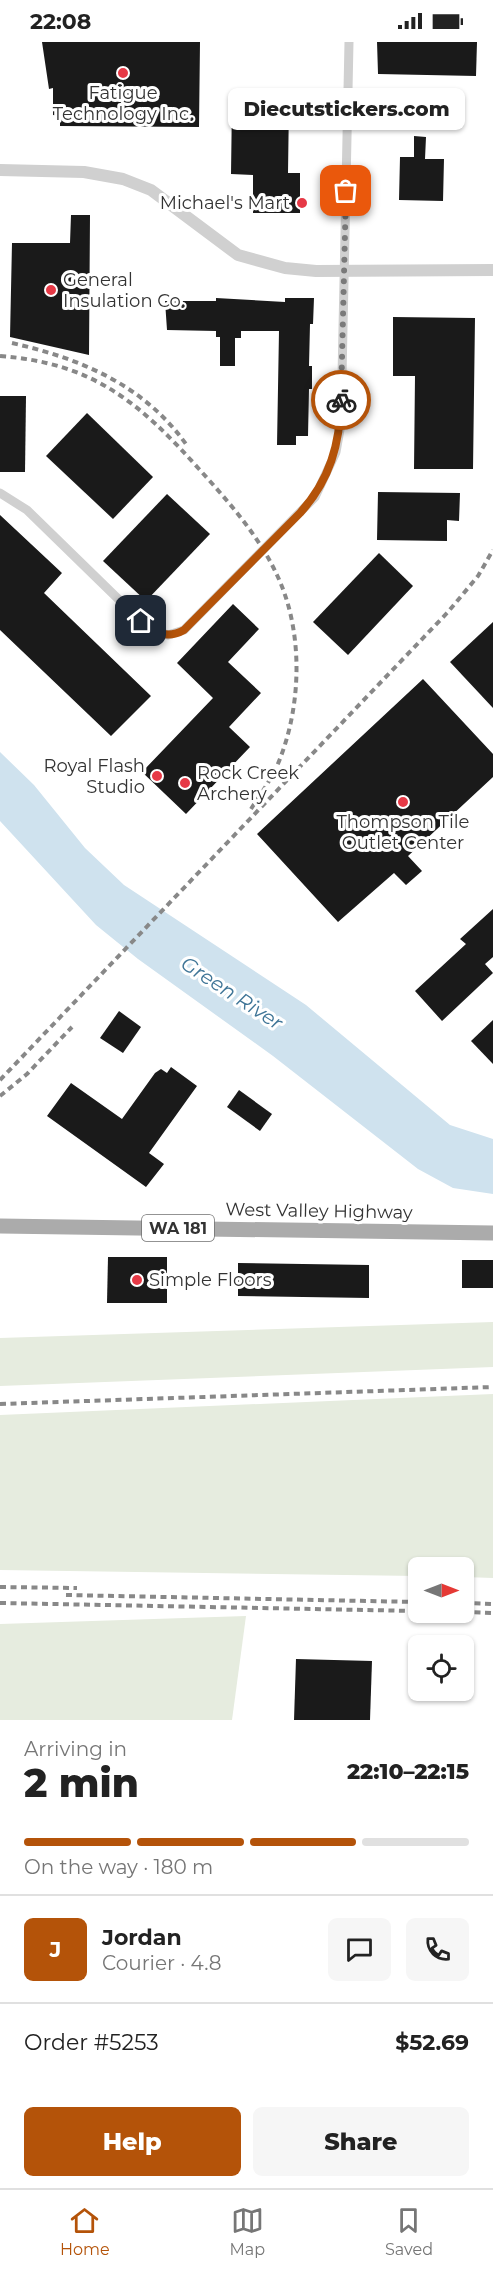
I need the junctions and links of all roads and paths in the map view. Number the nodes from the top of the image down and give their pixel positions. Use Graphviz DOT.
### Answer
graph roads {
  1 [pos="349,42"];
  2 [pos="0,170"];
  3 [pos="493,270"];
  4 [pos="345,271"];
  5 [pos="0,493"];
  6 [pos="0,1226"];
  7 [pos="493,1233"];
  1 -- 4 [label="street"];
  2 -- 4 [label="street"];
  3 -- 4 [label="street"];
  4 -- 5 [label="street"];
  6 -- 7 [label="main road, West Valley Highway / WA 181"];
}
